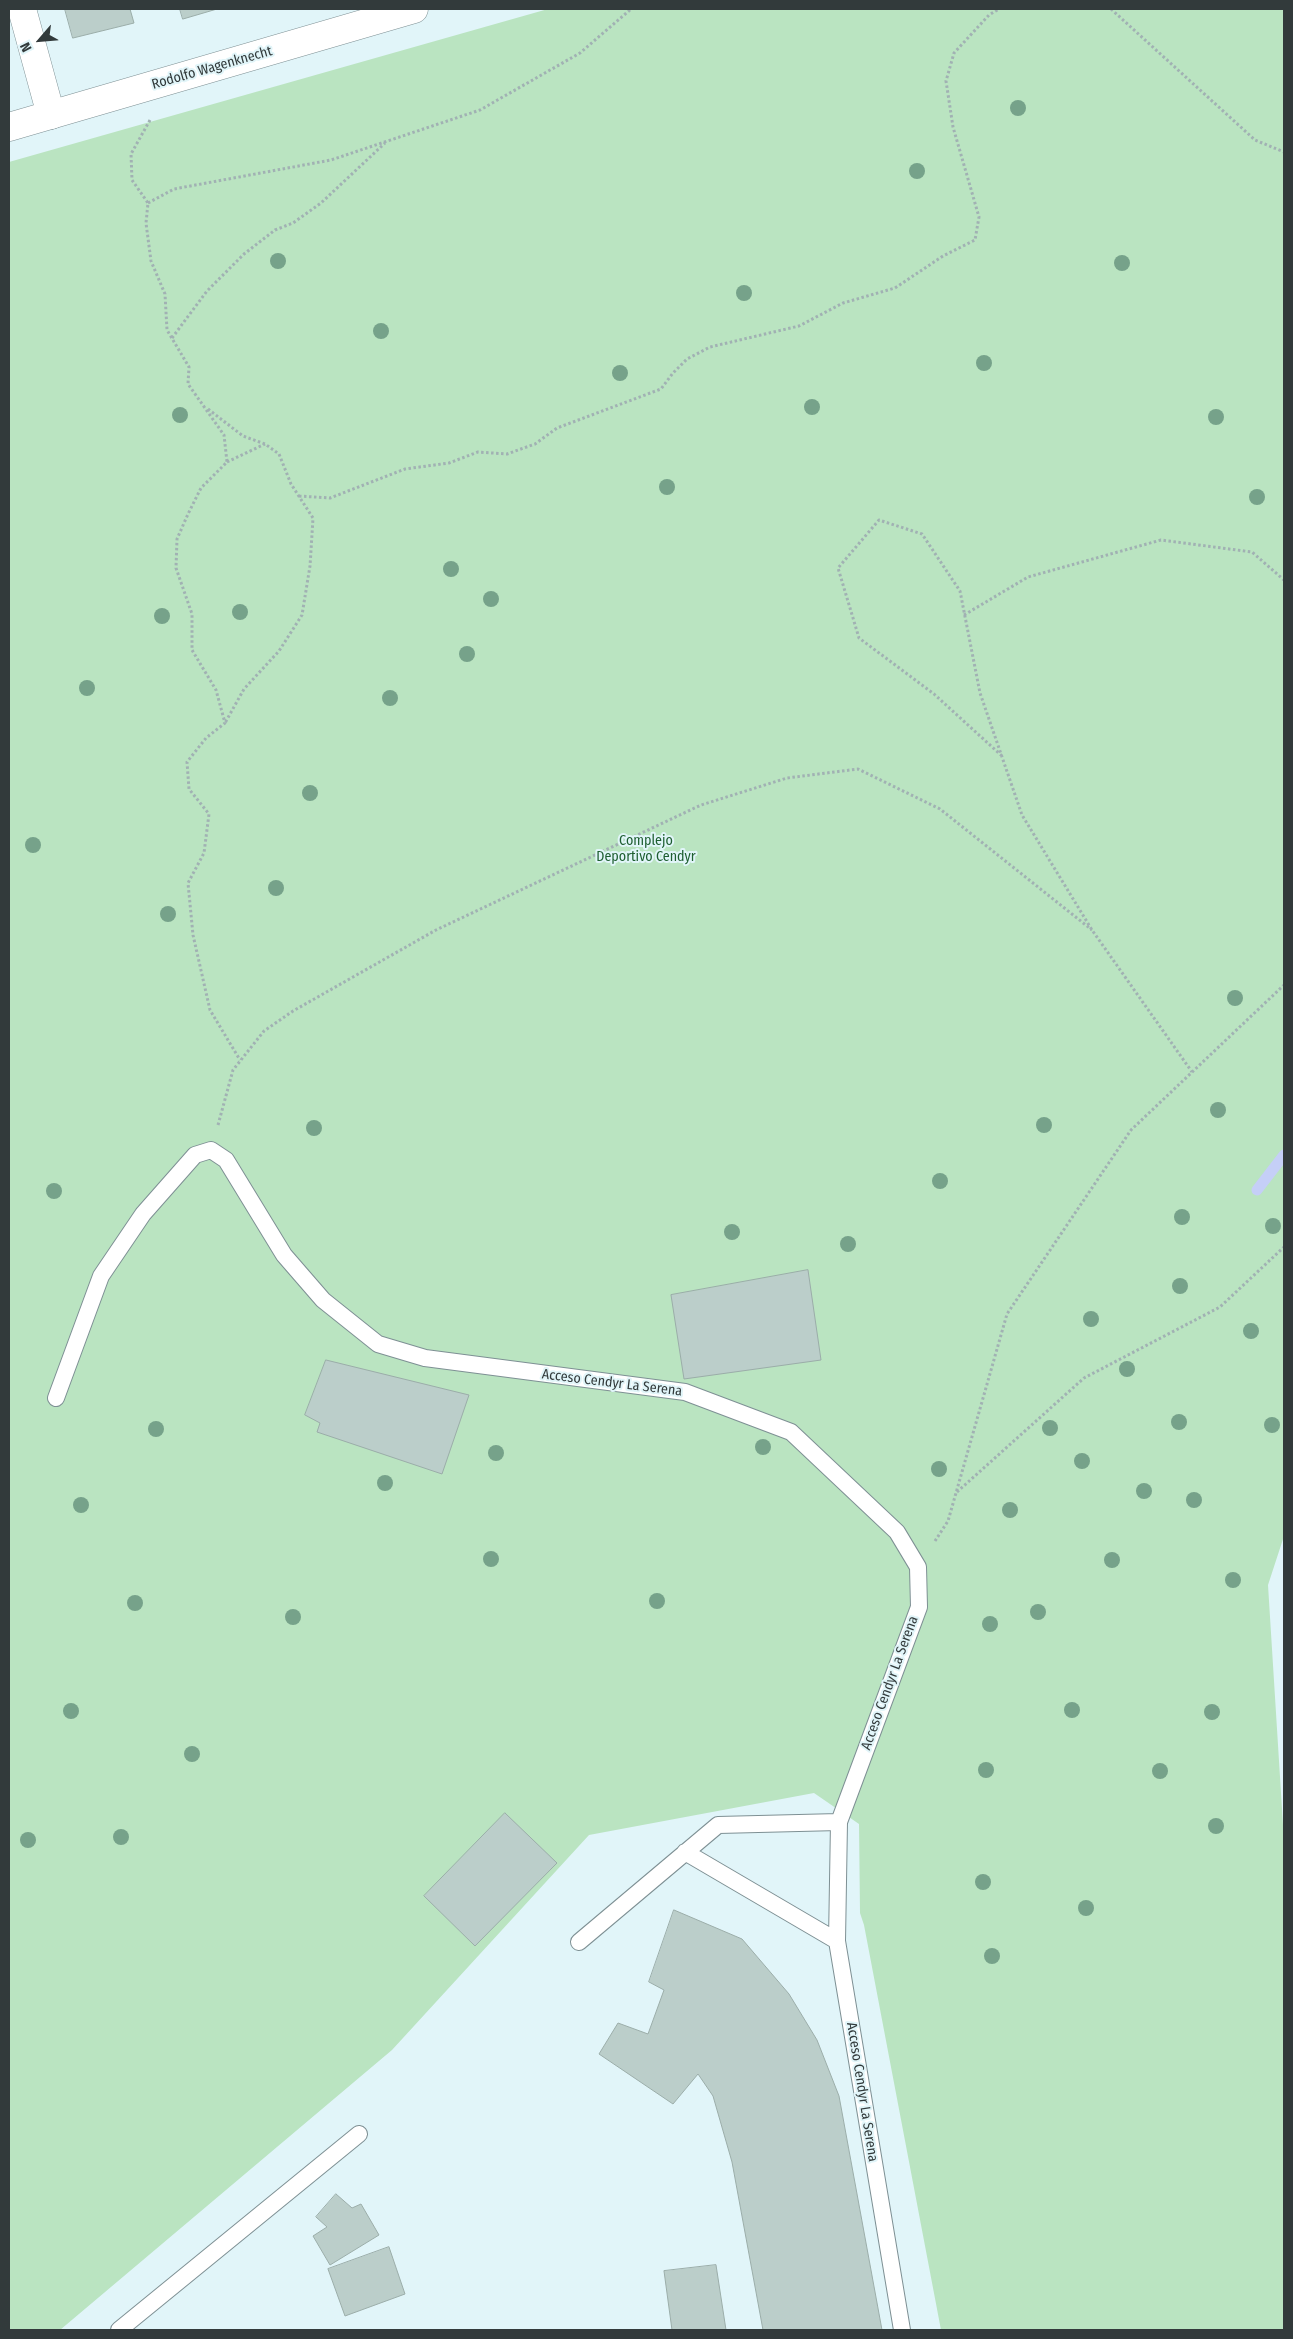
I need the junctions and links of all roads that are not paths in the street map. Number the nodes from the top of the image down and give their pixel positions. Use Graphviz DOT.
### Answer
graph roads {
  1 [pos="22,9"];
  2 [pos="414,9"];
  3 [pos="51,115"];
  4 [pos="9,127"];
  5 [pos="56,1398"];
  6 [pos="839,1822"];
  7 [pos="685,1852"];
  8 [pos="837,1941"];
  9 [pos="579,1942"];
  10 [pos="359,2134"];
  11 [pos="119,2330"];
  12 [pos="902,2330"];
  1 -- 3 [label="street"];
  2 -- 3 [label="street, Rodolfo Wagenknecht"];
  3 -- 4 [label="street, Rodolfo Wagenknecht"];
  5 -- 6 [label="lane, Acceso Cendyr La Serena"];
  6 -- 7 [label="lane"];
  6 -- 8 [label="lane, Acceso Cendyr La Serena"];
  7 -- 8 [label="lane"];
  7 -- 9 [label="lane"];
  8 -- 12 [label="lane, Acceso Cendyr La Serena"];
  10 -- 11 [label="lane"];
}
